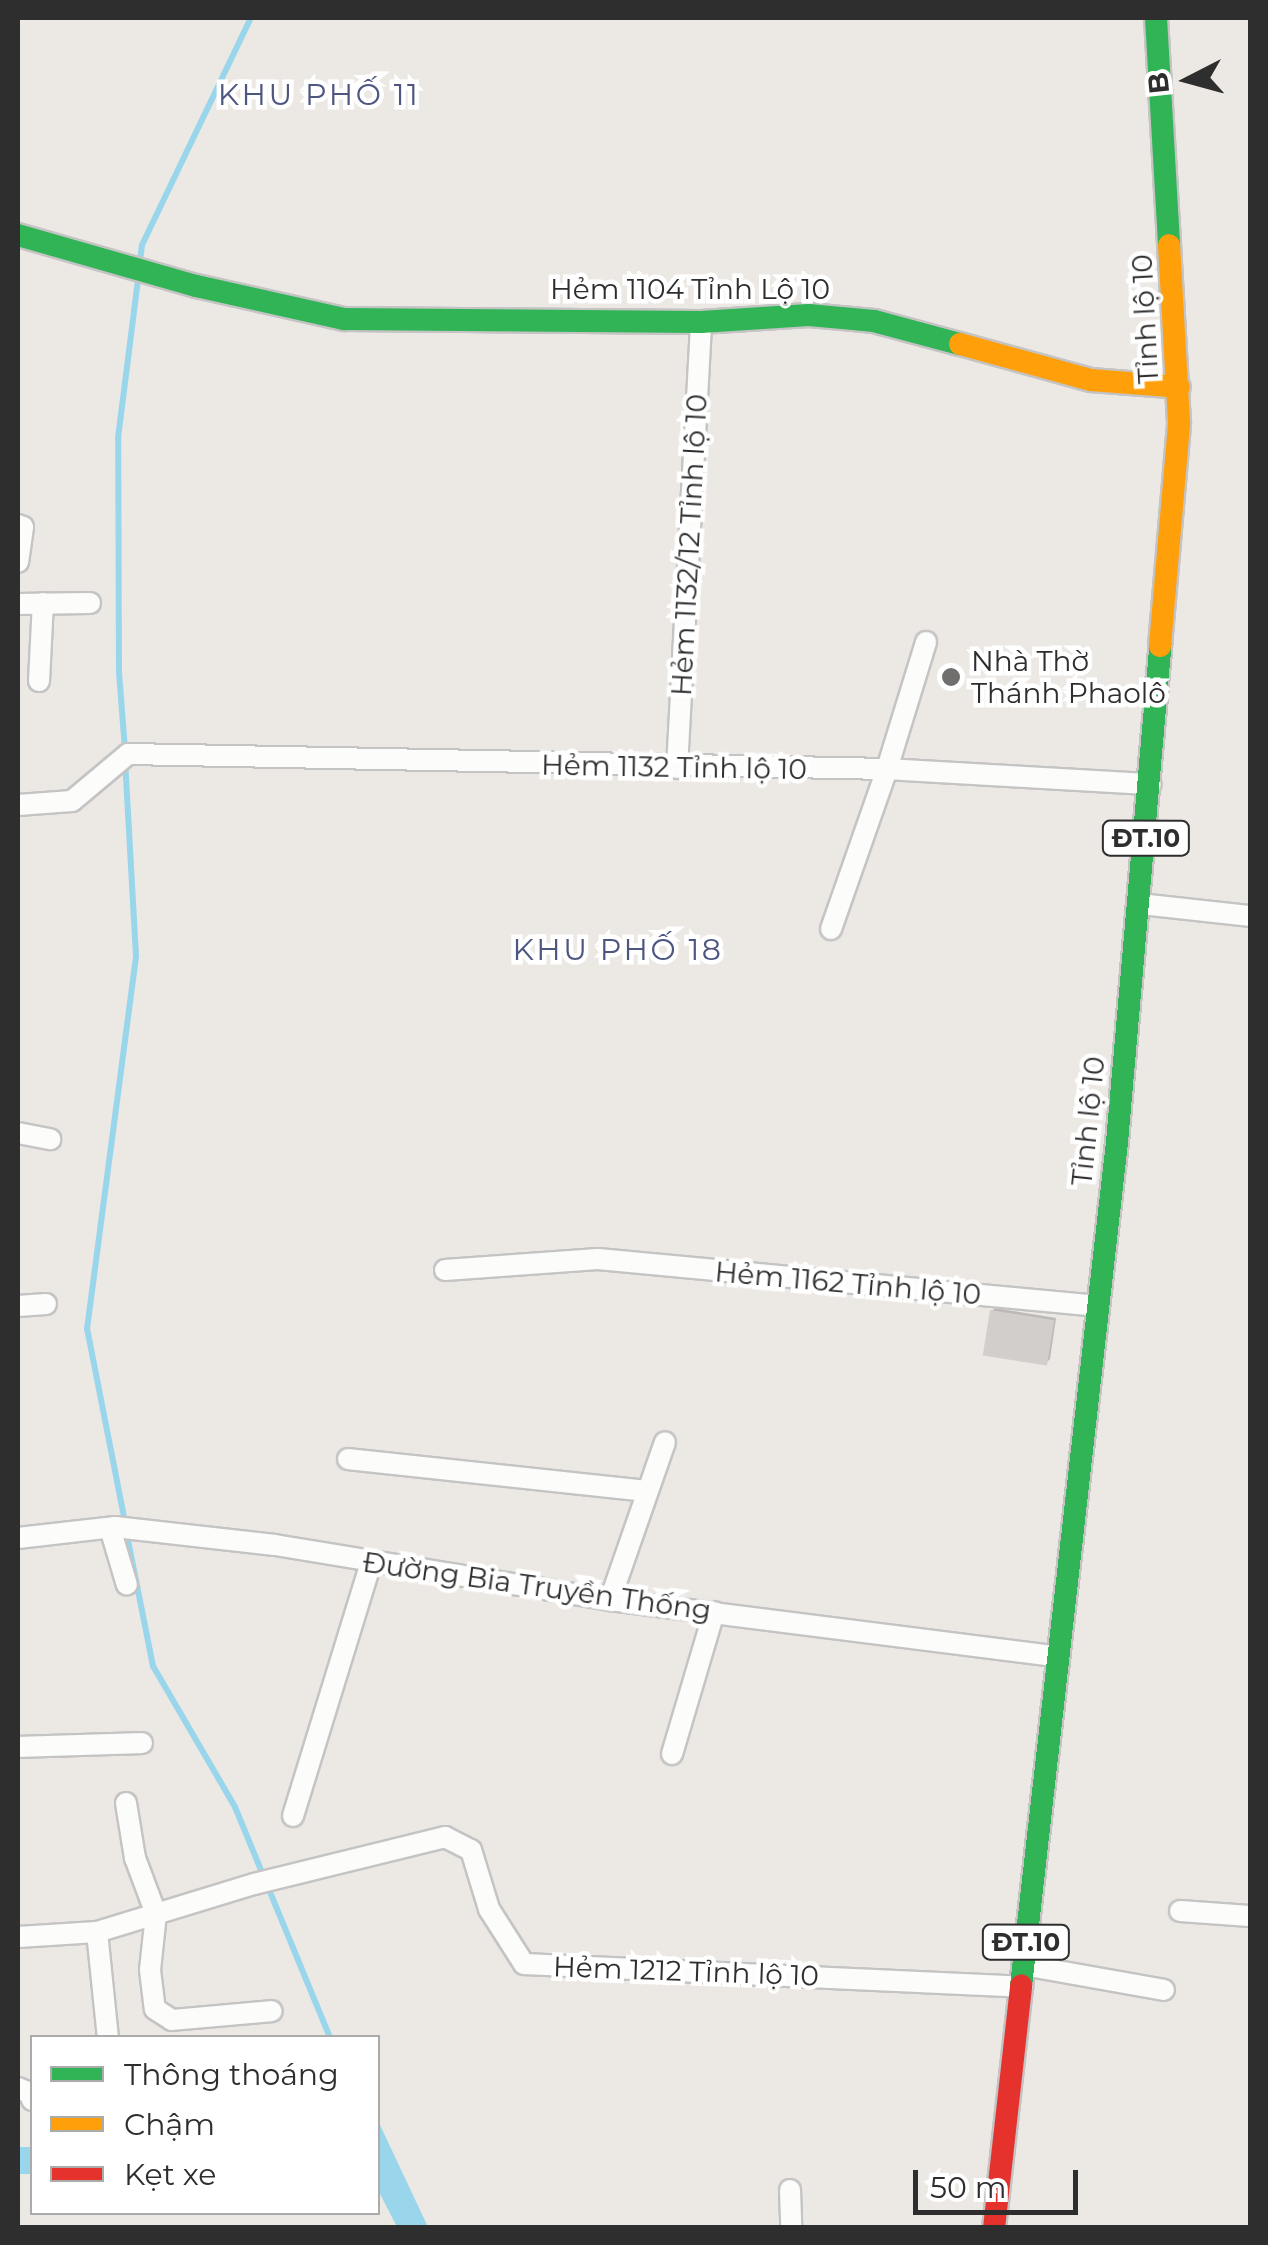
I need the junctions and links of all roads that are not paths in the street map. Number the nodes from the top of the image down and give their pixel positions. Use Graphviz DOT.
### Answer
graph roads {
  1 [pos="1156,18"];
  2 [pos="18,234"];
  3 [pos="701,322"];
  4 [pos="1179,386"];
  5 [pos="18,525"];
  6 [pos="18,562"];
  7 [pos="43,603"];
  8 [pos="90,603"];
  9 [pos="18,604"];
  10 [pos="926,642"];
  11 [pos="39,680"];
  12 [pos="676,768"];
  13 [pos="888,770"];
  14 [pos="1151,784"];
  15 [pos="18,805"];
  16 [pos="1140,904"];
  17 [pos="1250,916"];
  18 [pos="831,929"];
  19 [pos="18,1133"];
  20 [pos="50,1139"];
  21 [pos="445,1270"];
  22 [pos="46,1304"];
  23 [pos="18,1306"];
  24 [pos="1099,1306"];
  25 [pos="664,1442"];
  26 [pos="348,1458"];
  27 [pos="646,1490"];
  28 [pos="112,1527"];
  29 [pos="18,1538"];
  30 [pos="372,1562"];
  31 [pos="128,1585"];
  32 [pos="610,1600"];
  33 [pos="714,1612"];
  34 [pos="1056,1656"];
  35 [pos="142,1743"];
  36 [pos="18,1748"];
  37 [pos="672,1754"];
  38 [pos="126,1803"];
  39 [pos="293,1816"];
  40 [pos="1180,1911"];
  41 [pos="156,1914"];
  42 [pos="1250,1916"];
  43 [pos="97,1932"];
  44 [pos="18,1936"];
  45 [pos="1023,1976"];
  46 [pos="1164,1990"];
  47 [pos="272,2011"];
  48 [pos="108,2035"];
  49 [pos="790,2190"];
  50 [pos="792,2228"];
  51 [pos="994,2228"];
  1 -- 4 [label="main road, Tỉnh lộ 10 / ĐT.10"];
  2 -- 3 [label="main road, Hẻm 1104 Tỉnh Lộ 10"];
  3 -- 4 [label="main road, Hẻm 1104 Tỉnh Lộ 10"];
  3 -- 12 [label="street, Hẻm 1132/12 Tỉnh lộ 10"];
  4 -- 14 [label="main road, Tỉnh lộ 10 / ĐT.10"];
  5 -- 6 [label="street"];
  7 -- 8 [label="street"];
  7 -- 9 [label="street"];
  7 -- 11 [label="street"];
  10 -- 13 [label="street"];
  12 -- 13 [label="street, Hẻm 1132 Tỉnh lộ 10"];
  12 -- 15 [label="street, Hẻm 1132 Tỉnh lộ 10"];
  13 -- 14 [label="street, Hẻm 1132 Tỉnh lộ 10"];
  13 -- 18 [label="street"];
  14 -- 16 [label="main road, Tỉnh lộ 10 / ĐT.10"];
  16 -- 17 [label="street"];
  16 -- 24 [label="main road, Tỉnh lộ 10 / ĐT.10"];
  19 -- 20 [label="street"];
  21 -- 24 [label="street, Hẻm 1162 Tỉnh lộ 10"];
  22 -- 23 [label="street"];
  24 -- 34 [label="main road, Tỉnh lộ 10 / ĐT.10"];
  25 -- 27 [label="street"];
  26 -- 27 [label="street"];
  27 -- 32 [label="street"];
  28 -- 29 [label="street, Đường Bia Truyền Thống"];
  28 -- 30 [label="street, Đường Bia Truyền Thống"];
  28 -- 31 [label="street"];
  30 -- 32 [label="street, Đường Bia Truyền Thống"];
  30 -- 39 [label="street"];
  32 -- 33 [label="street, Đường Bia Truyền Thống"];
  33 -- 34 [label="street, Đường Bia Truyền Thống"];
  33 -- 37 [label="street"];
  34 -- 45 [label="main road, Tỉnh lộ 10 / ĐT.10"];
  35 -- 36 [label="street"];
  38 -- 41 [label="street"];
  40 -- 42 [label="street"];
  41 -- 43 [label="street, Hẻm 1212 Tỉnh lộ 10"];
  41 -- 45 [label="street, Hẻm 1212 Tỉnh lộ 10"];
  41 -- 47 [label="street"];
  43 -- 44 [label="street, Hẻm 1212 Tỉnh lộ 10"];
  43 -- 48 [label="street"];
  45 -- 46 [label="street"];
  45 -- 51 [label="main road, Tỉnh lộ 10 / ĐT.10"];
  49 -- 50 [label="street"];
}
